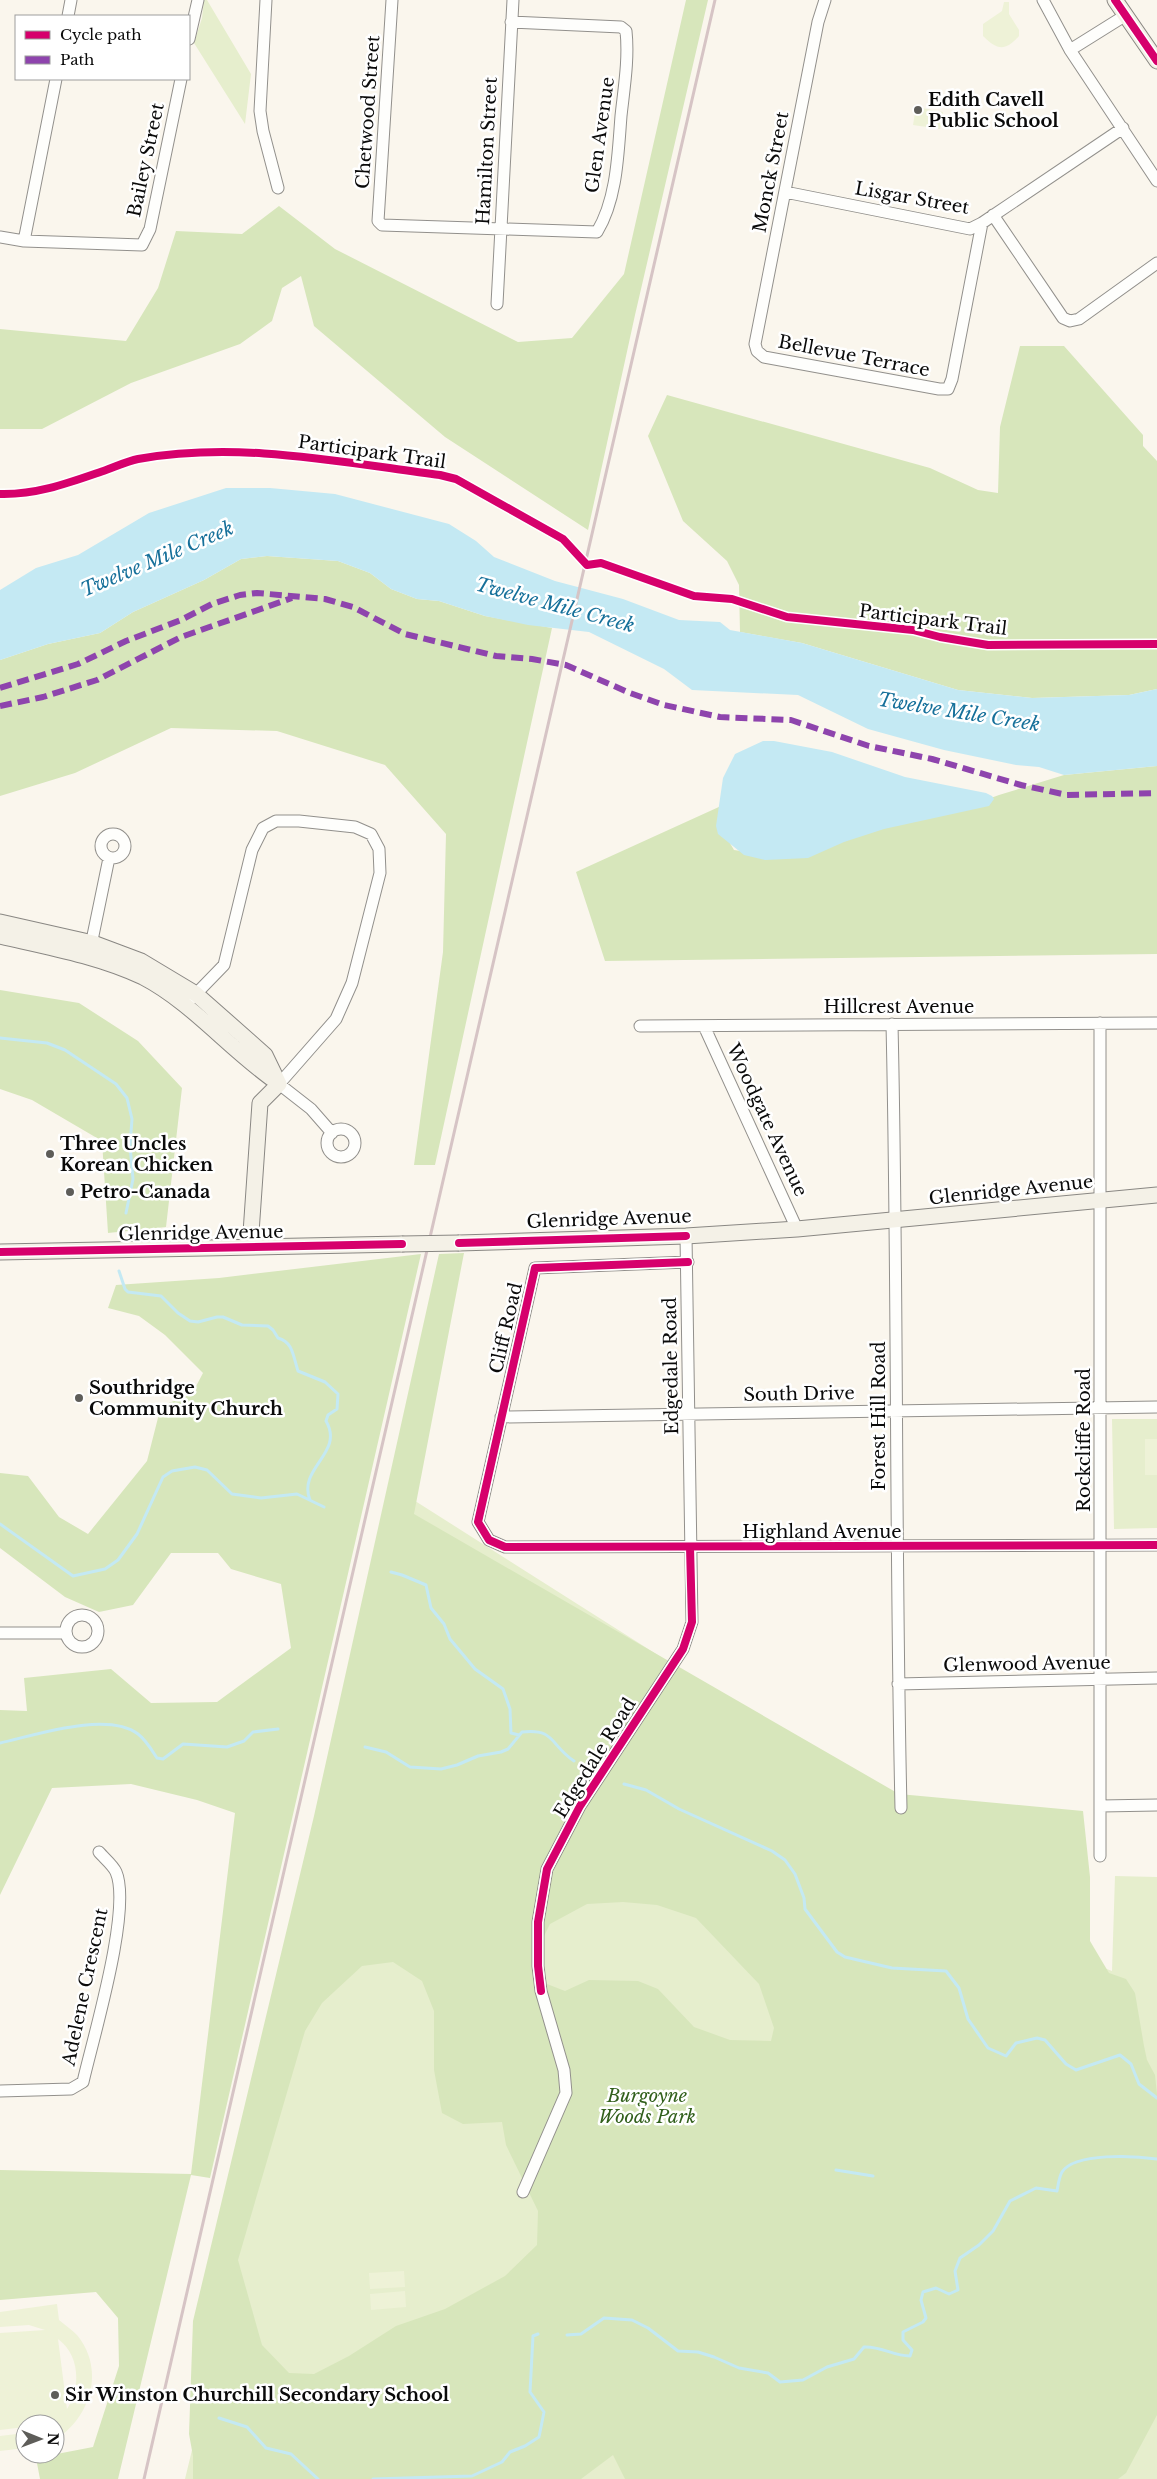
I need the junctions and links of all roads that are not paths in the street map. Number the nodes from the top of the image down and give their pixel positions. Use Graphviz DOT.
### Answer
graph roads {
  1 [pos="71,0"];
  2 [pos="198,0"];
  3 [pos="266,0"];
  4 [pos="392,0"];
  5 [pos="512,0"];
  6 [pos="825,0"];
  7 [pos="1043,0"];
  8 [pos="1115,0"];
  9 [pos="68,15"];
  10 [pos="1126,15"];
  11 [pos="511,22"];
  12 [pos="190,35"];
  13 [pos="1070,50"];
  14 [pos="1157,61"];
  15 [pos="56,80"];
  16 [pos="180,80"];
  17 [pos="1123,128"];
  18 [pos="1157,181"];
  19 [pos="278,188"];
  20 [pos="785,192"];
  21 [pos="993,215"];
  22 [pos="982,223"];
  23 [pos="382,225"];
  24 [pos="501,230"];
  25 [pos="0,237"];
  26 [pos="24,241"];
  27 [pos="1157,263"];
  28 [pos="497,304"];
  29 [pos="757,351"];
  30 [pos="109,858"];
  31 [pos="0,922"];
  32 [pos="0,936"];
  33 [pos="90,950"];
  34 [pos="196,994"];
  35 [pos="185,1006"];
  36 [pos="1100,1023"];
  37 [pos="1157,1023"];
  38 [pos="892,1024"];
  39 [pos="640,1026"];
  40 [pos="704,1026"];
  41 [pos="279,1084"];
  42 [pos="332,1133"];
  43 [pos="1157,1195"];
  44 [pos="1100,1200"];
  45 [pos="897,1220"];
  46 [pos="797,1229"];
  47 [pos="686,1236"];
  48 [pos="250,1247"];
  49 [pos="0,1252"];
  50 [pos="688,1262"];
  51 [pos="1157,1406"];
  52 [pos="1102,1407"];
  53 [pos="895,1410"];
  54 [pos="689,1413"];
  55 [pos="501,1416"];
  56 [pos="489,1540"];
  57 [pos="1157,1545"];
  58 [pos="1102,1546"];
  59 [pos="690,1547"];
  60 [pos="897,1547"];
  61 [pos="0,1632"];
  62 [pos="65,1633"];
  63 [pos="1157,1678"];
  64 [pos="1101,1680"];
  65 [pos="898,1684"];
  66 [pos="1157,1805"];
  67 [pos="1101,1806"];
  68 [pos="901,1808"];
  69 [pos="99,1852"];
  70 [pos="1100,1856"];
  71 [pos="0,2091"];
  72 [pos="523,2192"];
  1 -- 9 [label="street"];
  2 -- 12 [label="street"];
  3 -- 19 [label="street"];
  4 -- 23 [label="street, Chetwood Street"];
  5 -- 11 [label="street, Hamilton Street"];
  6 -- 20 [label="street, Monck Street"];
  7 -- 13 [label="street"];
  8 -- 10 [label="main road"];
  10 -- 13 [label="street"];
  10 -- 14 [label="main road"];
  11 -- 24 [label="street, Hamilton Street"];
  11 -- 24 [label="street, Glen Avenue"];
  13 -- 17 [label="street"];
  15 -- 26 [label="street"];
  16 -- 26 [label="street, Bailey Street"];
  17 -- 18 [label="street"];
  17 -- 21 [label="street, Lisgar Street"];
  20 -- 22 [label="street, Lisgar Street"];
  20 -- 29 [label="street, Monck Street"];
  21 -- 22 [label="street, Lisgar Street"];
  21 -- 27 [label="street"];
  22 -- 29 [label="street, Bellevue Terrace"];
  23 -- 24 [label="street, Glen Avenue"];
  24 -- 28 [label="street, Hamilton Street"];
  25 -- 26 [label="street"];
  30 -- 33 [label="street"];
  31 -- 33 [label="main road"];
  32 -- 33 [label="main road"];
  33 -- 34 [label="main road"];
  33 -- 35 [label="main road"];
  34 -- 35 [label="street"];
  34 -- 41 [label="main road"];
  34 -- 41 [label="street"];
  35 -- 41 [label="main road"];
  36 -- 37 [label="street, Hillcrest Avenue"];
  36 -- 38 [label="street, Hillcrest Avenue"];
  36 -- 44 [label="street, Rockcliffe Road"];
  38 -- 40 [label="street, Hillcrest Avenue"];
  38 -- 45 [label="street, Forest Hill Road"];
  39 -- 40 [label="street, Hillcrest Avenue"];
  40 -- 46 [label="street, Woodgate Avenue"];
  41 -- 42 [label="street"];
  41 -- 48 [label="main road"];
  43 -- 44 [label="main road, Glenridge Avenue"];
  44 -- 45 [label="main road, Glenridge Avenue"];
  44 -- 52 [label="street, Rockcliffe Road"];
  45 -- 46 [label="main road, Glenridge Avenue"];
  45 -- 53 [label="street, Forest Hill Road"];
  46 -- 47 [label="main road, Glenridge Avenue"];
  47 -- 48 [label="main road, Glenridge Avenue, bridge"];
  47 -- 50 [label="street, Edgedale Road"];
  48 -- 49 [label="main road, Glenridge Avenue"];
  50 -- 54 [label="street, Edgedale Road"];
  50 -- 55 [label="street, Cliff Road"];
  51 -- 52 [label="street, South Drive"];
  52 -- 53 [label="street, South Drive"];
  52 -- 58 [label="street, Rockcliffe Road"];
  53 -- 54 [label="street, South Drive"];
  53 -- 60 [label="street, Forest Hill Road"];
  54 -- 55 [label="street, South Drive"];
  54 -- 59 [label="street, Edgedale Road"];
  55 -- 56 [label="street, Cliff Road"];
  56 -- 59 [label="street, Highland Avenue"];
  57 -- 58 [label="street, Highland Avenue"];
  58 -- 60 [label="street, Highland Avenue"];
  58 -- 64 [label="street, Rockcliffe Road"];
  59 -- 60 [label="street, Highland Avenue"];
  59 -- 72 [label="street, Edgedale Road"];
  60 -- 65 [label="street, Forest Hill Road"];
  61 -- 62 [label="street"];
  63 -- 64 [label="street, Glenwood Avenue"];
  64 -- 65 [label="street, Glenwood Avenue"];
  64 -- 67 [label="street, Rockcliffe Road"];
  65 -- 68 [label="street, Forest Hill Road"];
  66 -- 67 [label="street"];
  67 -- 70 [label="street, Rockcliffe Road"];
  69 -- 71 [label="street, Adelene Crescent"];
}
